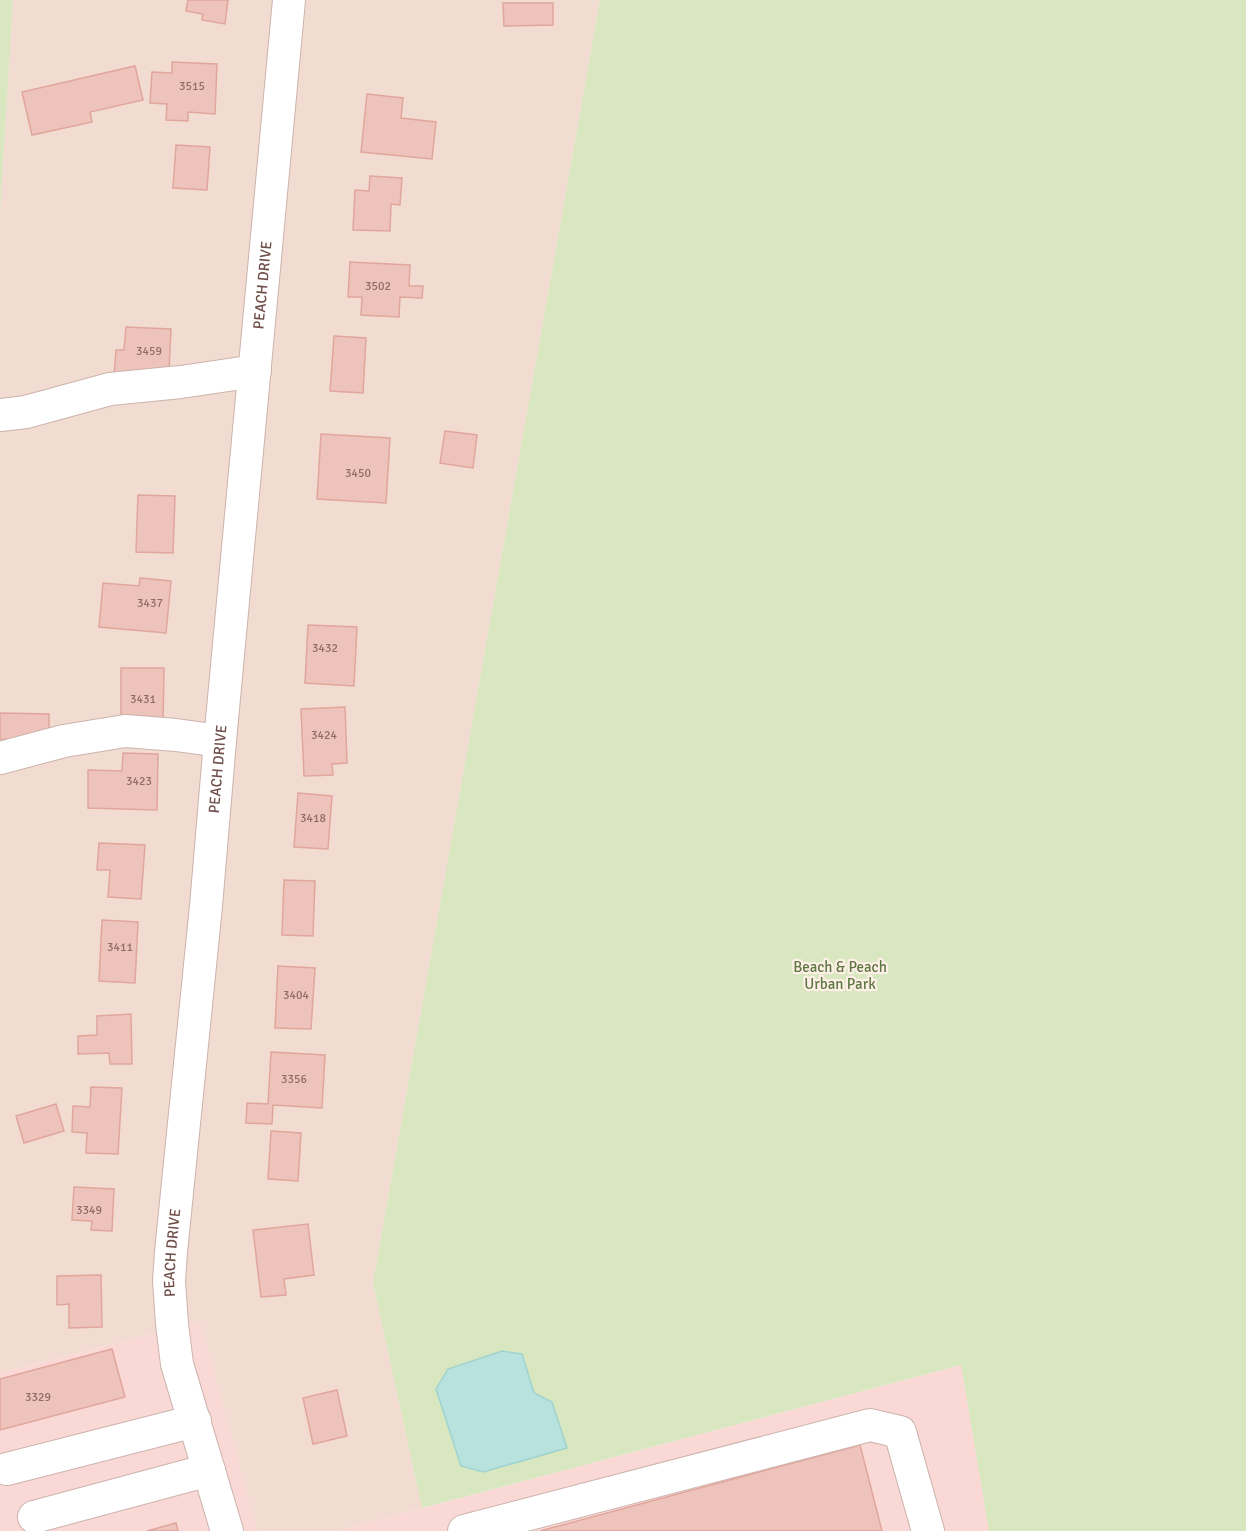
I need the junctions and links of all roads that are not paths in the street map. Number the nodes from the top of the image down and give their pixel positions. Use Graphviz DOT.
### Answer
graph roads {
  1 [pos="289,0"];
  2 [pos="255,372"];
  3 [pos="0,415"];
  4 [pos="220,741"];
  5 [pos="0,758"];
  6 [pos="195,1421"];
  7 [pos="7,1469"];
  8 [pos="209,1470"];
  9 [pos="34,1517"];
  10 [pos="227,1531"];
  11 [pos="464,1531"];
  12 [pos="928,1531"];
  1 -- 2 [label="street, PEACH DRIVE"];
  2 -- 3 [label="street"];
  2 -- 4 [label="street, PEACH DRIVE"];
  4 -- 5 [label="street"];
  4 -- 6 [label="street, PEACH DRIVE"];
  6 -- 7 [label="street"];
  6 -- 8 [label="street, PEACH DRIVE"];
  8 -- 9 [label="street"];
  8 -- 10 [label="street, PEACH DRIVE"];
  11 -- 12 [label="street"];
}
